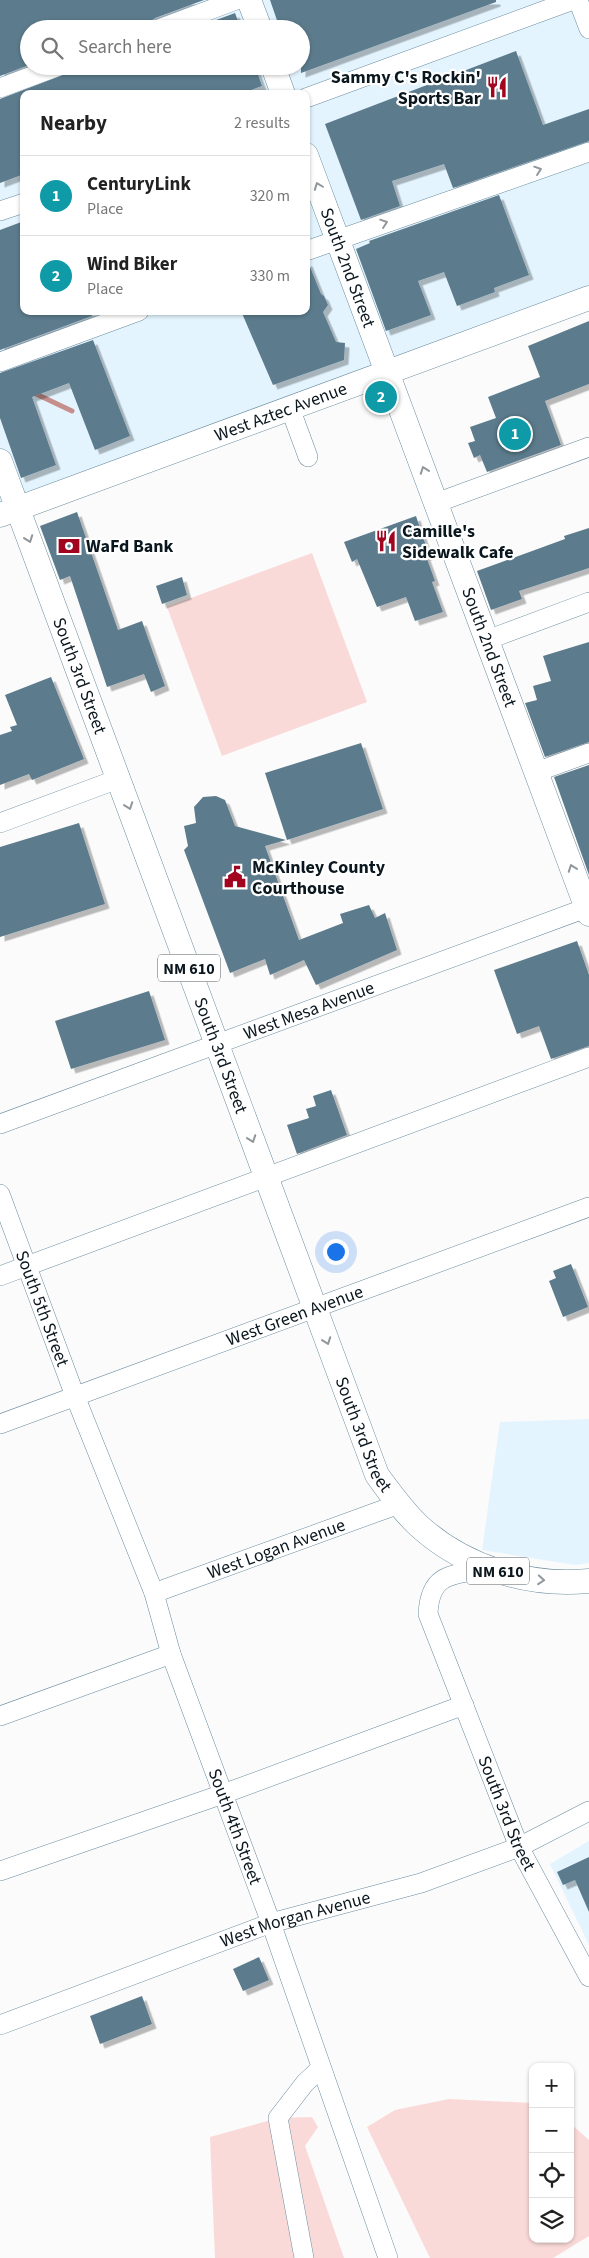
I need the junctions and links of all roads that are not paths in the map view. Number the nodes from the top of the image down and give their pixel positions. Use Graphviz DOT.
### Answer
graph roads {
  1 [pos="236,0"];
  2 [pos="249,0"];
  3 [pos="573,0"];
  4 [pos="578,0"];
  5 [pos="183,20"];
  6 [pos="257,20"];
  7 [pos="589,29"];
  8 [pos="35,75"];
  9 [pos="277,75"];
  10 [pos="0,88"];
  11 [pos="282,90"];
  12 [pos="310,97"];
  13 [pos="589,152"];
  14 [pos="310,165"];
  15 [pos="20,204"];
  16 [pos="0,211"];
  17 [pos="338,239"];
  18 [pos="310,249"];
  19 [pos="589,298"];
  20 [pos="128,315"];
  21 [pos="0,362"];
  22 [pos="388,373"];
  23 [pos="290,408"];
  24 [pos="589,447"];
  25 [pos="308,457"];
  26 [pos="0,461"];
  27 [pos="436,503"];
  28 [pos="9,512"];
  29 [pos="589,602"];
  30 [pos="487,640"];
  31 [pos="589,753"];
  32 [pos="536,772"];
  33 [pos="118,779"];
  34 [pos="0,823"];
  35 [pos="588,910"];
  36 [pos="217,1044"];
  37 [pos="589,1057"];
  38 [pos="0,1124"];
  39 [pos="267,1178"];
  40 [pos="0,1194"];
  41 [pos="589,1207"];
  42 [pos="27,1266"];
  43 [pos="0,1276"];
  44 [pos="315,1308"];
  45 [pos="75,1396"];
  46 [pos="0,1424"];
  47 [pos="399,1504"];
  48 [pos="489,1569"];
  49 [pos="589,1581"];
  50 [pos="154,1593"];
  51 [pos="171,1654"];
  52 [pos="464,1705"];
  53 [pos="0,1716"];
  54 [pos="223,1794"];
  55 [pos="589,1811"];
  56 [pos="519,1847"];
  57 [pos="0,1871"];
  58 [pos="271,1923"];
  59 [pos="589,1977"];
  60 [pos="0,2025"];
  61 [pos="320,2069"];
  62 [pos="304,2258"];
  63 [pos="388,2258"];
  1 -- 5 [label="street"];
  2 -- 6 [label="main road"];
  3 -- 12 [label="street"];
  4 -- 7 [label="street"];
  8 -- 10 [label="street"];
  9 -- 11 [label="main road"];
  17 -- 13 [label="street, one-way"];
  17 -- 14 [label="main road, South 2nd Street, one-way"];
  15 -- 16 [label="street"];
  17 -- 18 [label="street"];
  17 -- 22 [label="main road, South 2nd Street"];
  19 -- 22 [label="main road, West Aztec Avenue"];
  20 -- 21 [label="street"];
  22 -- 23 [label="main road, West Aztec Avenue"];
  27 -- 22 [label="main road, South 2nd Street, one-way"];
  23 -- 25 [label="street"];
  23 -- 28 [label="main road, West Aztec Avenue"];
  24 -- 27 [label="street"];
  26 -- 28 [label="main road, South 3rd Street / NM 610"];
  27 -- 30 [label="main road, South 2nd Street"];
  28 -- 33 [label="main road, South 3rd Street / NM 610, one-way"];
  29 -- 30 [label="street"];
  30 -- 32 [label="main road, South 2nd Street"];
  31 -- 32 [label="street"];
  35 -- 32 [label="main road, South 2nd Street, one-way"];
  33 -- 34 [label="street"];
  33 -- 36 [label="main road, South 3rd Street / NM 610, one-way"];
  35 -- 36 [label="street, West Mesa Avenue"];
  36 -- 38 [label="street, West Mesa Avenue"];
  36 -- 39 [label="main road, South 3rd Street / NM 610, one-way"];
  37 -- 39 [label="street"];
  39 -- 42 [label="street"];
  39 -- 44 [label="main road, South 3rd Street / NM 610"];
  40 -- 42 [label="street, South 5th Street"];
  41 -- 44 [label="street, West Green Avenue"];
  42 -- 43 [label="street"];
  42 -- 45 [label="street, South 5th Street"];
  44 -- 45 [label="street, West Green Avenue"];
  44 -- 47 [label="main road, South 3rd Street / NM 610, one-way"];
  45 -- 46 [label="street, West Green Avenue"];
  45 -- 50 [label="street, South 4th Street"];
  47 -- 48 [label="main road, South 3rd Street / NM 610"];
  47 -- 50 [label="street, West Logan Avenue"];
  48 -- 49 [label="main road, NM 610, one-way"];
  48 -- 52 [label="street, South 3rd Street"];
  50 -- 51 [label="street, South 4th Street"];
  51 -- 53 [label="street"];
  51 -- 54 [label="street, South 4th Street"];
  52 -- 54 [label="street"];
  52 -- 56 [label="street, South 3rd Street"];
  54 -- 57 [label="street"];
  54 -- 58 [label="street, South 4th Street"];
  55 -- 56 [label="street, West Morgan Avenue"];
  56 -- 58 [label="street, West Morgan Avenue"];
  56 -- 59 [label="street, South 3rd Street"];
  58 -- 60 [label="street, West Morgan Avenue"];
  58 -- 61 [label="street, South 4th Street"];
  61 -- 62 [label="street"];
  61 -- 63 [label="street, South 4th Street"];
}
